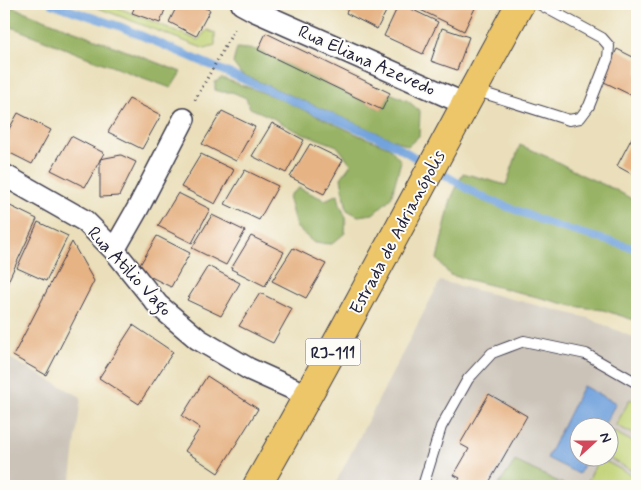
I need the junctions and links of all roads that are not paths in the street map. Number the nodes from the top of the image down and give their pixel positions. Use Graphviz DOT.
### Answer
graph roads {
  1 [pos="520,4"];
  2 [pos="539,4"];
  3 [pos="252,6"];
  4 [pos="464,106"];
  5 [pos="184,119"];
  6 [pos="4,175"];
  7 [pos="114,250"];
  8 [pos="637,383"];
  9 [pos="309,396"];
  10 [pos="257,486"];
  11 [pos="423,486"];
  1 -- 4 [label="main road, Estrada de Adrianópolis / RJ-111"];
  2 -- 4 [label="lane"];
  3 -- 4 [label="street, Rua Eliana Azevedo"];
  4 -- 9 [label="main road, Estrada de Adrianópolis / RJ-111"];
  5 -- 7 [label="street"];
  6 -- 7 [label="street, Rua Atilio Vago"];
  7 -- 9 [label="street, Rua Atilio Vago"];
  8 -- 11 [label="lane"];
  9 -- 10 [label="main road, Estrada de Adrianópolis / RJ-111"];
}
